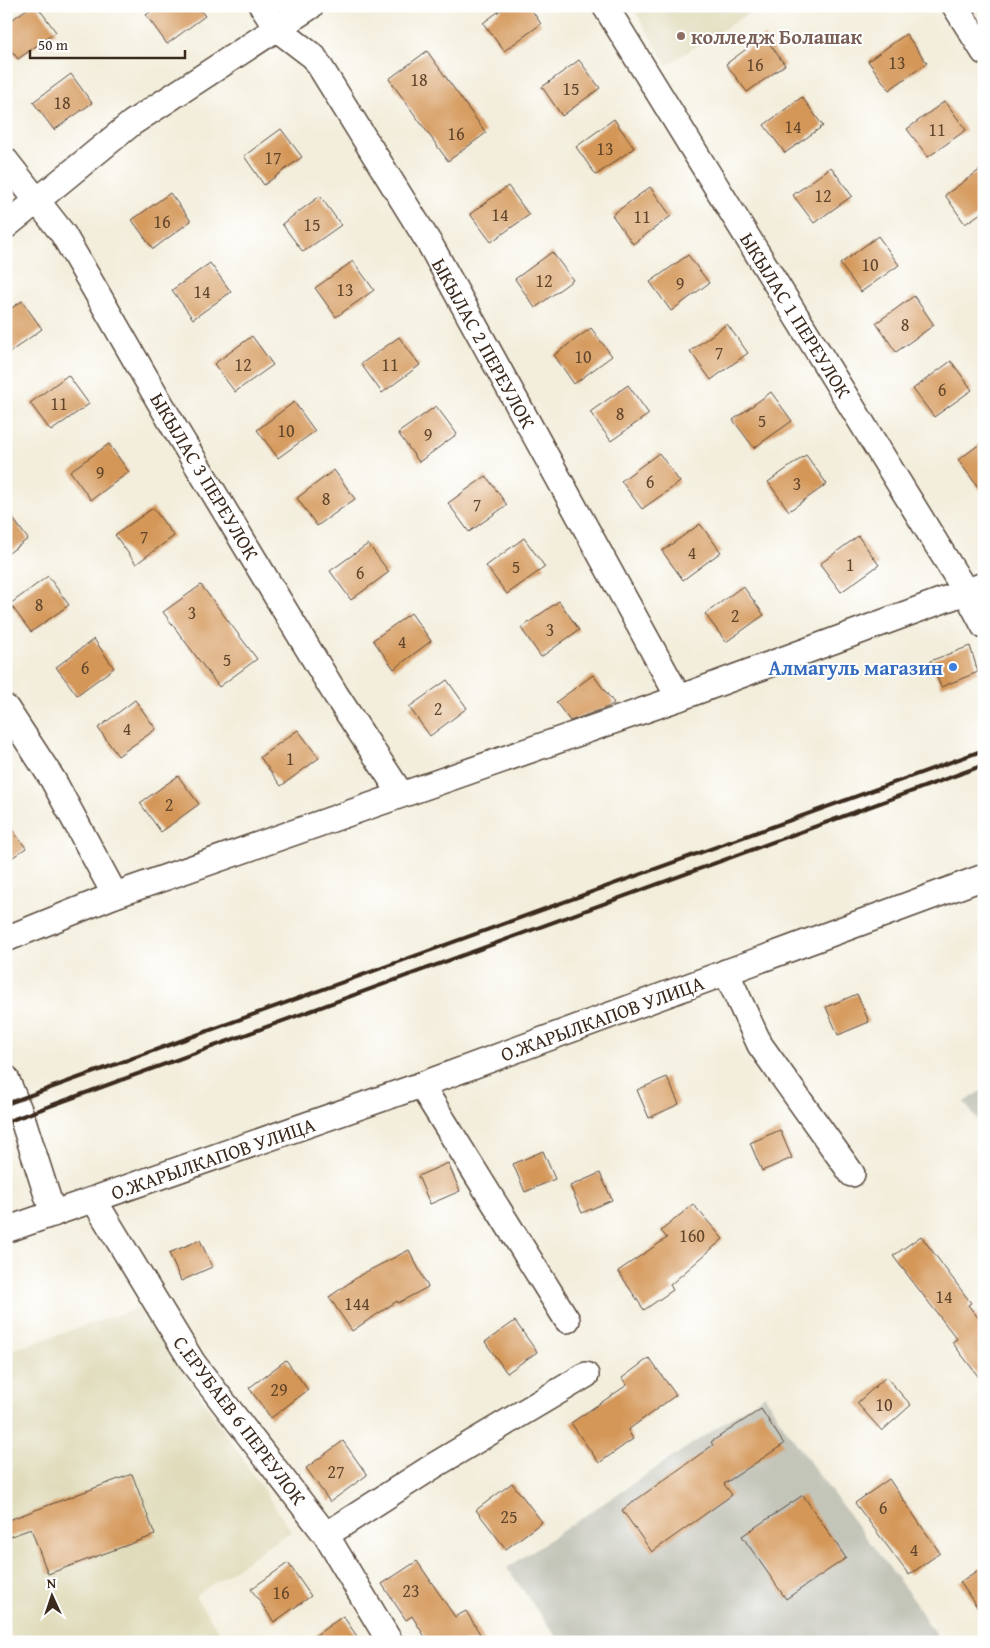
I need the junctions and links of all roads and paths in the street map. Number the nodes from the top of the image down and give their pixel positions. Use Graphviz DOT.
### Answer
graph roads {
  1 [pos="262,6"];
  2 [pos="312,6"];
  3 [pos="605,6"];
  4 [pos="955,6"];
  5 [pos="276,28"];
  6 [pos="984,52"];
  7 [pos="6,161"];
  8 [pos="36,199"];
  9 [pos="6,226"];
  10 [pos="975,589"];
  11 [pos="984,626"];
  12 [pos="679,698"];
  13 [pos="6,708"];
  14 [pos="401,794"];
  15 [pos="984,877"];
  16 [pos="114,895"];
  17 [pos="6,939"];
  18 [pos="726,972"];
  19 [pos="6,1078"];
  20 [pos="420,1085"];
  21 [pos="852,1174"];
  22 [pos="94,1200"];
  23 [pos="52,1214"];
  24 [pos="6,1230"];
  25 [pos="567,1320"];
  26 [pos="586,1375"];
  27 [pos="326,1535"];
  28 [pos="390,1642"];
  1 -- 5 [label="street, ЫКЫЛАС 2 ПЕРЕУЛОК"];
  2 -- 5 [label="street"];
  3 -- 10 [label="street, ЫКЫЛАС 1 ПЕРЕУЛОК"];
  4 -- 6 [label="street"];
  5 -- 8 [label="street"];
  5 -- 12 [label="street, ЫКЫЛАС 2 ПЕРЕУЛОК"];
  7 -- 8 [label="street, ЫКЫЛАС 3 ПЕРЕУЛОК"];
  8 -- 9 [label="street"];
  8 -- 14 [label="street, ЫКЫЛАС 3 ПЕРЕУЛОК"];
  10 -- 11 [label="street, ЫКЫЛАС 1 ПЕРЕУЛОК"];
  10 -- 12 [label="street"];
  12 -- 14 [label="street"];
  13 -- 16 [label="street"];
  14 -- 16 [label="street"];
  15 -- 18 [label="street, О.ЖАРЫЛКАПОВ УЛИЦА"];
  16 -- 17 [label="street"];
  18 -- 20 [label="street, О.ЖАРЫЛКАПОВ УЛИЦА"];
  18 -- 21 [label="street, О.ЖАРЫЛКАПОВ УЛИЦА"];
  19 -- 23 [label="street"];
  20 -- 22 [label="street, О.ЖАРЫЛКАПОВ УЛИЦА"];
  20 -- 25 [label="street"];
  22 -- 23 [label="street, О.ЖАРЫЛКАПОВ УЛИЦА"];
  22 -- 27 [label="street, С.ЕРУБАЕВ 6 ПЕРЕУЛОК"];
  23 -- 24 [label="street, О.ЖАРЫЛКАПОВ УЛИЦА"];
  26 -- 27 [label="street"];
  27 -- 28 [label="street, С.ЕРУБАЕВ 6 ПЕРЕУЛОК"];
}
